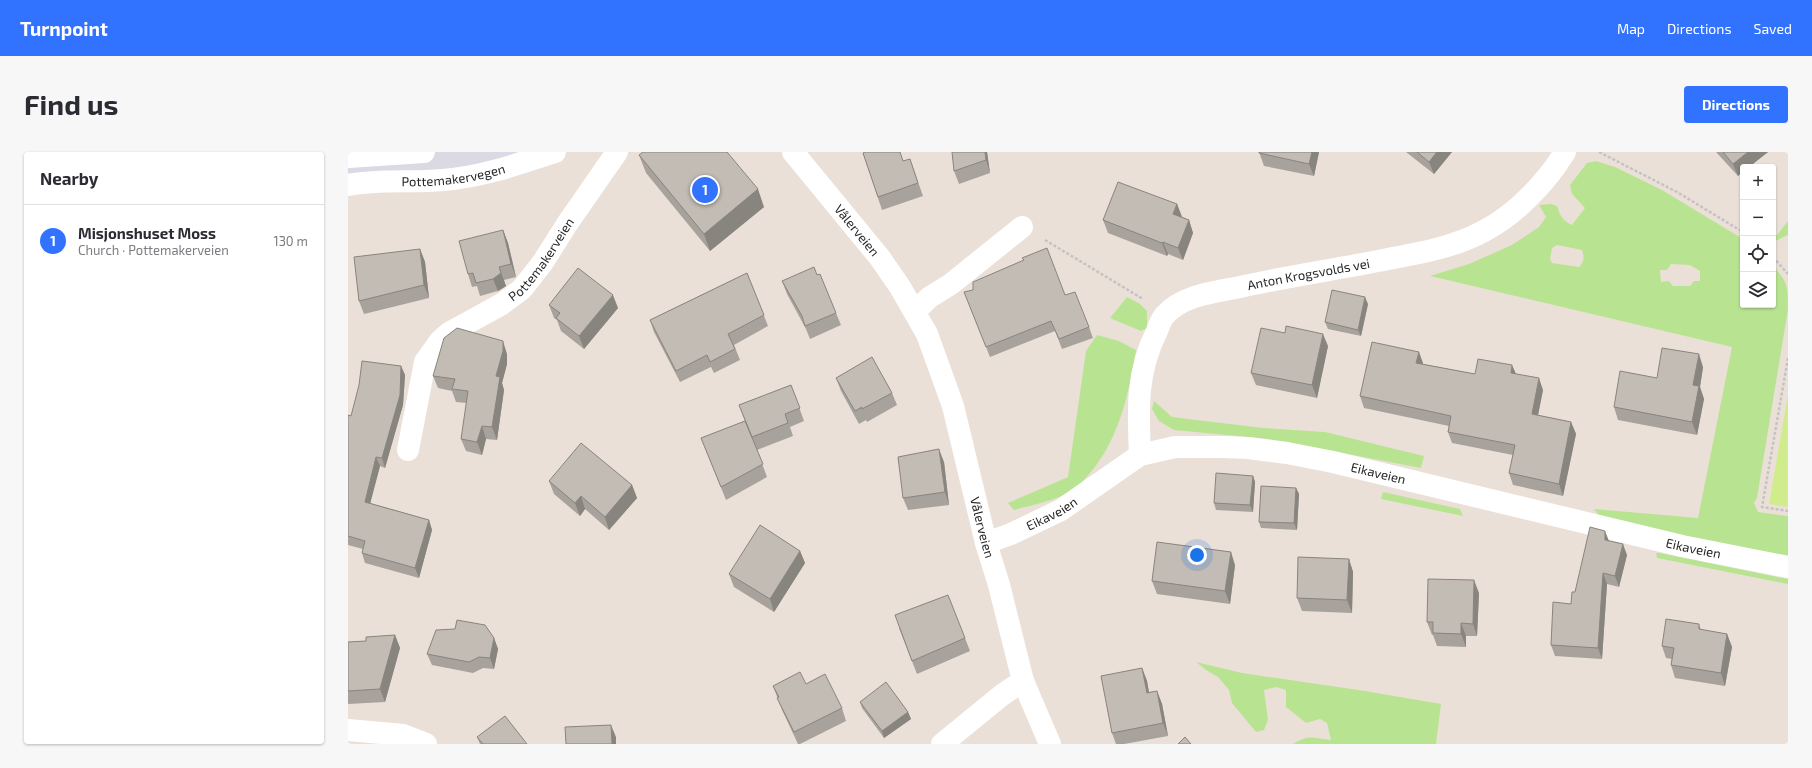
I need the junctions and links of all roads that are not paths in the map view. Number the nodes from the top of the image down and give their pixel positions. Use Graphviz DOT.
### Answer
graph roads {
  1 [pos="424,152"];
  2 [pos="554,152"];
  3 [pos="617,152"];
  4 [pos="793,152"];
  5 [pos="1565,152"];
  6 [pos="348,157"];
  7 [pos="348,185"];
  8 [pos="1022,227"];
  9 [pos="915,311"];
  10 [pos="408,450"];
  11 [pos="1140,455"];
  12 [pos="986,543"];
  13 [pos="1788,567"];
  14 [pos="1023,682"];
  15 [pos="348,730"];
  16 [pos="426,744"];
  17 [pos="942,744"];
  18 [pos="1050,744"];
  1 -- 6 [label="street"];
  2 -- 7 [label="street, Pottemakervegen"];
  3 -- 10 [label="street, Pottemakerveien"];
  4 -- 9 [label="street, Vålerveien"];
  5 -- 11 [label="street, Anton Krogsvolds vei"];
  8 -- 9 [label="street"];
  9 -- 12 [label="street, Vålerveien"];
  11 -- 12 [label="street, Eikaveien"];
  11 -- 13 [label="street, Eikaveien"];
  12 -- 14 [label="street, Vålerveien"];
  14 -- 17 [label="street"];
  14 -- 18 [label="street, Vålerveien"];
  15 -- 16 [label="street"];
}
